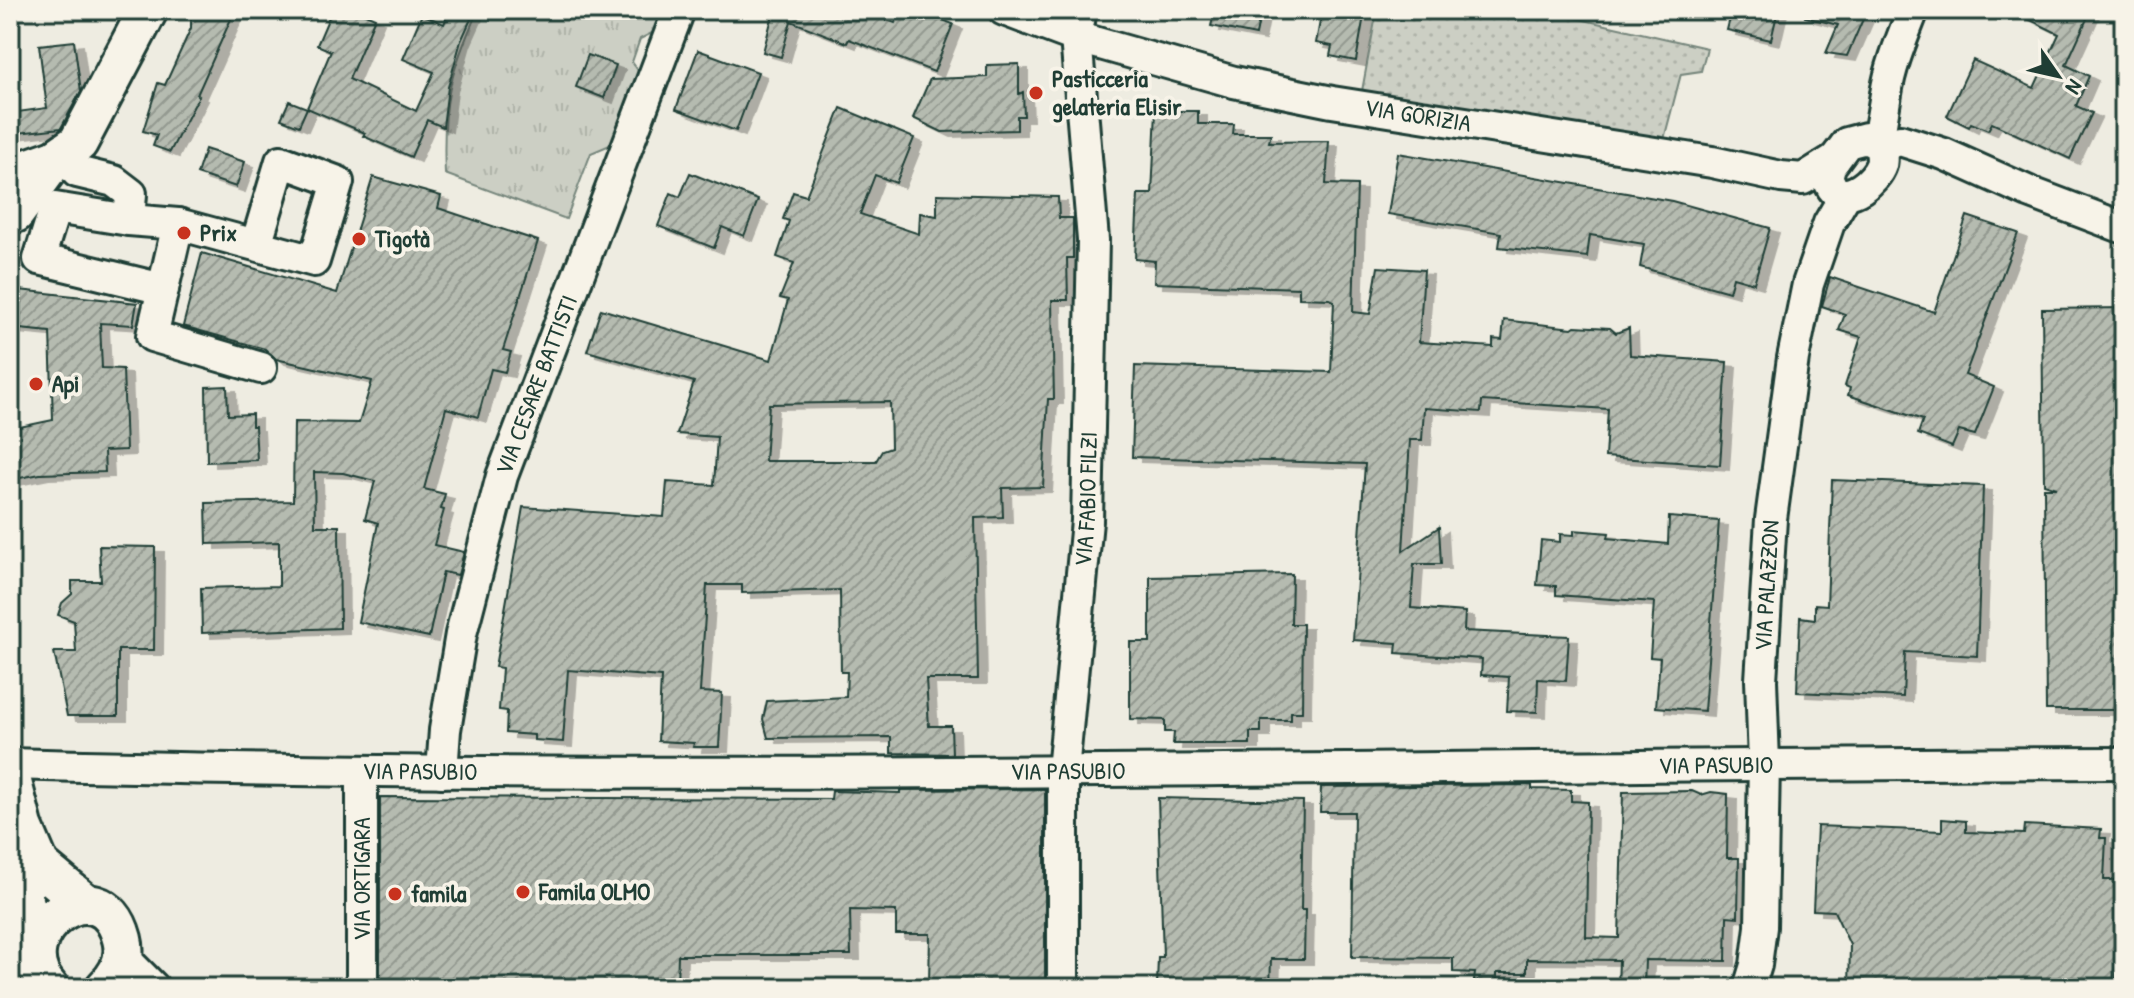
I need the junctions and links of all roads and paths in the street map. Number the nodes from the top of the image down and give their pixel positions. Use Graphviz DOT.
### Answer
graph roads {
  1 [pos="148,10"];
  2 [pos="679,10"];
  3 [pos="1004,10"];
  4 [pos="1913,10"];
  5 [pos="1079,23"];
  6 [pos="1879,144"];
  7 [pos="1835,159"];
  8 [pos="33,165"];
  9 [pos="1846,194"];
  10 [pos="12,215"];
  11 [pos="129,220"];
  12 [pos="178,224"];
  13 [pos="2124,228"];
  14 [pos="256,245"];
  15 [pos="163,289"];
  16 [pos="261,368"];
  17 [pos="1764,763"];
  18 [pos="2124,763"];
  19 [pos="10,764"];
  20 [pos="362,771"];
  21 [pos="1063,771"];
  22 [pos="442,772"];
  23 [pos="17,802"];
  24 [pos="86,904"];
  25 [pos="33,933"];
  26 [pos="114,973"];
  27 [pos="43,986"];
  28 [pos="154,988"];
  29 [pos="362,988"];
  30 [pos="1063,988"];
  31 [pos="1749,988"];
  1 -- 8 [label="main road"];
  2 -- 22 [label="street, VIA CESARE BATTISTI"];
  3 -- 5 [label="street, VIA GORIZIA"];
  4 -- 6 [label="street"];
  5 -- 7 [label="street, VIA GORIZIA"];
  5 -- 21 [label="street, VIA FABIO FILZI"];
  6 -- 7 [label="street"];
  6 -- 9 [label="street"];
  6 -- 13 [label="street"];
  7 -- 9 [label="street"];
  8 -- 10 [label="main road"];
  8 -- 11 [label="street"];
  9 -- 17 [label="street, VIA PALAZZON"];
  11 -- 12 [label="street"];
  11 -- 15 [label="street"];
  12 -- 14 [label="street"];
  12 -- 15 [label="street"];
  15 -- 16 [label="street"];
  17 -- 18 [label="street, VIA PASUBIO"];
  17 -- 21 [label="street, VIA PASUBIO"];
  17 -- 31 [label="street, VIA PALAZZON"];
  19 -- 20 [label="street, VIA PASUBIO"];
  20 -- 22 [label="street, VIA PASUBIO"];
  20 -- 29 [label="street, VIA ORTIGARA"];
  21 -- 22 [label="street, VIA PASUBIO"];
  21 -- 30 [label="street, VIA FABIO FILZI"];
  23 -- 24 [label="main road"];
  23 -- 25 [label="main road"];
  24 -- 25 [label="main road"];
  24 -- 26 [label="main road"];
  25 -- 27 [label="main road"];
  26 -- 28 [label="street"];
}
